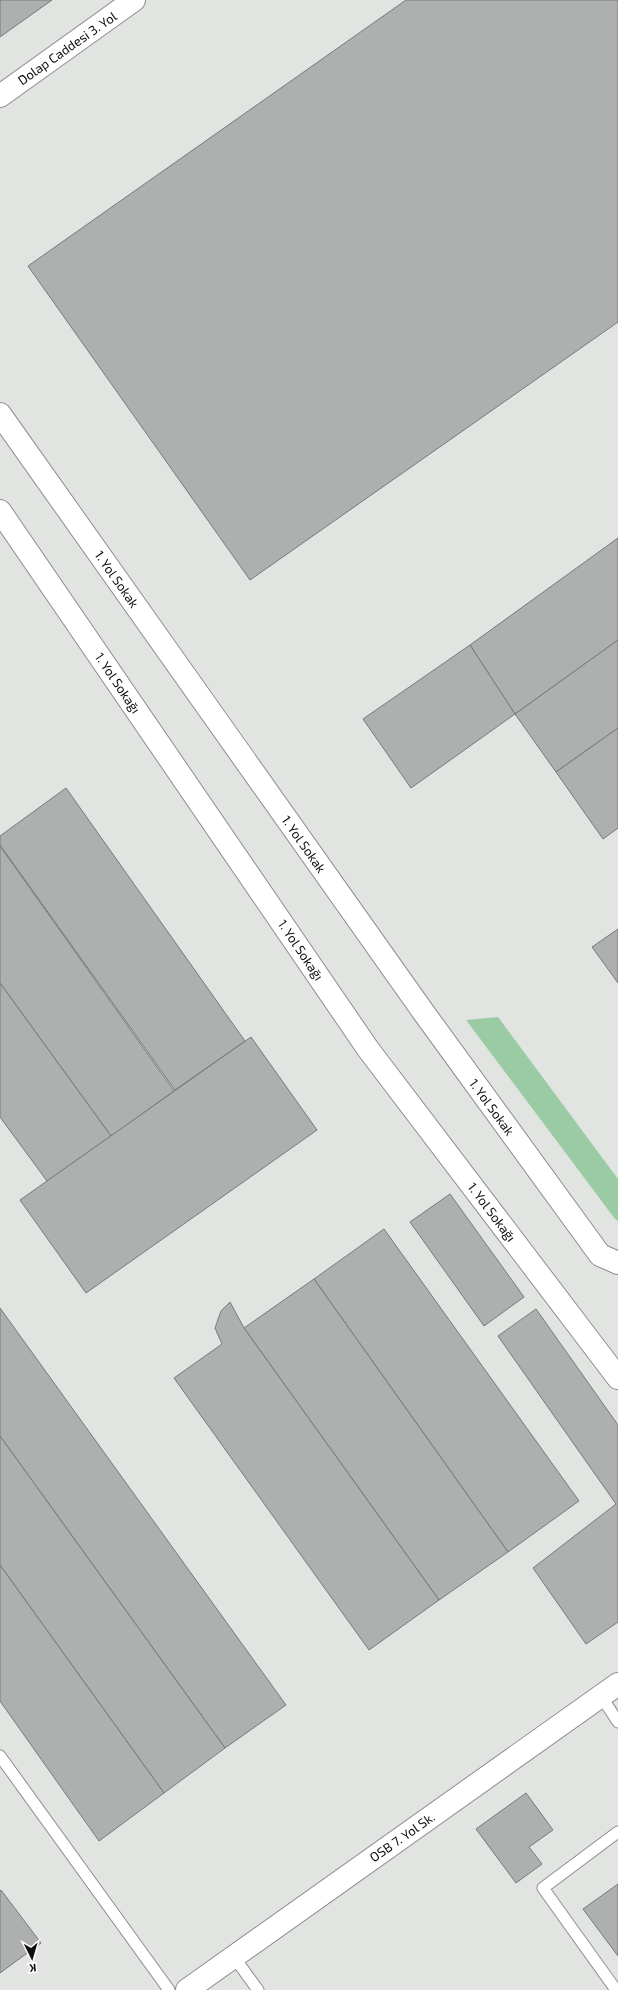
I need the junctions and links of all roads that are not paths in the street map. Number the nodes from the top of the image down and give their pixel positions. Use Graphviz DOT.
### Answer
graph roads {
  1 [pos="134,0"];
  2 [pos="0,96"];
  3 [pos="0,414"];
  4 [pos="0,511"];
  5 [pos="618,1263"];
  6 [pos="618,1378"];
  7 [pos="609,1690"];
  8 [pos="618,1722"];
  9 [pos="0,1756"];
  10 [pos="618,1832"];
  11 [pos="234,1957"];
  12 [pos="169,1990"];
  13 [pos="187,1990"];
  14 [pos="258,1990"];
  15 [pos="616,1990"];
  1 -- 2 [label="street, Dolap Caddesi 3. Yol"];
  3 -- 5 [label="street, 1. Yol Sokak"];
  4 -- 6 [label="street, 1. Yol Sokağı"];
  7 -- 8 [label="lane"];
  7 -- 11 [label="street, OSB 7. Yol Sk."];
  9 -- 12 [label="lane"];
  10 -- 15 [label="lane"];
  11 -- 13 [label="street, OSB 7. Yol Sk."];
  11 -- 14 [label="lane"];
}
